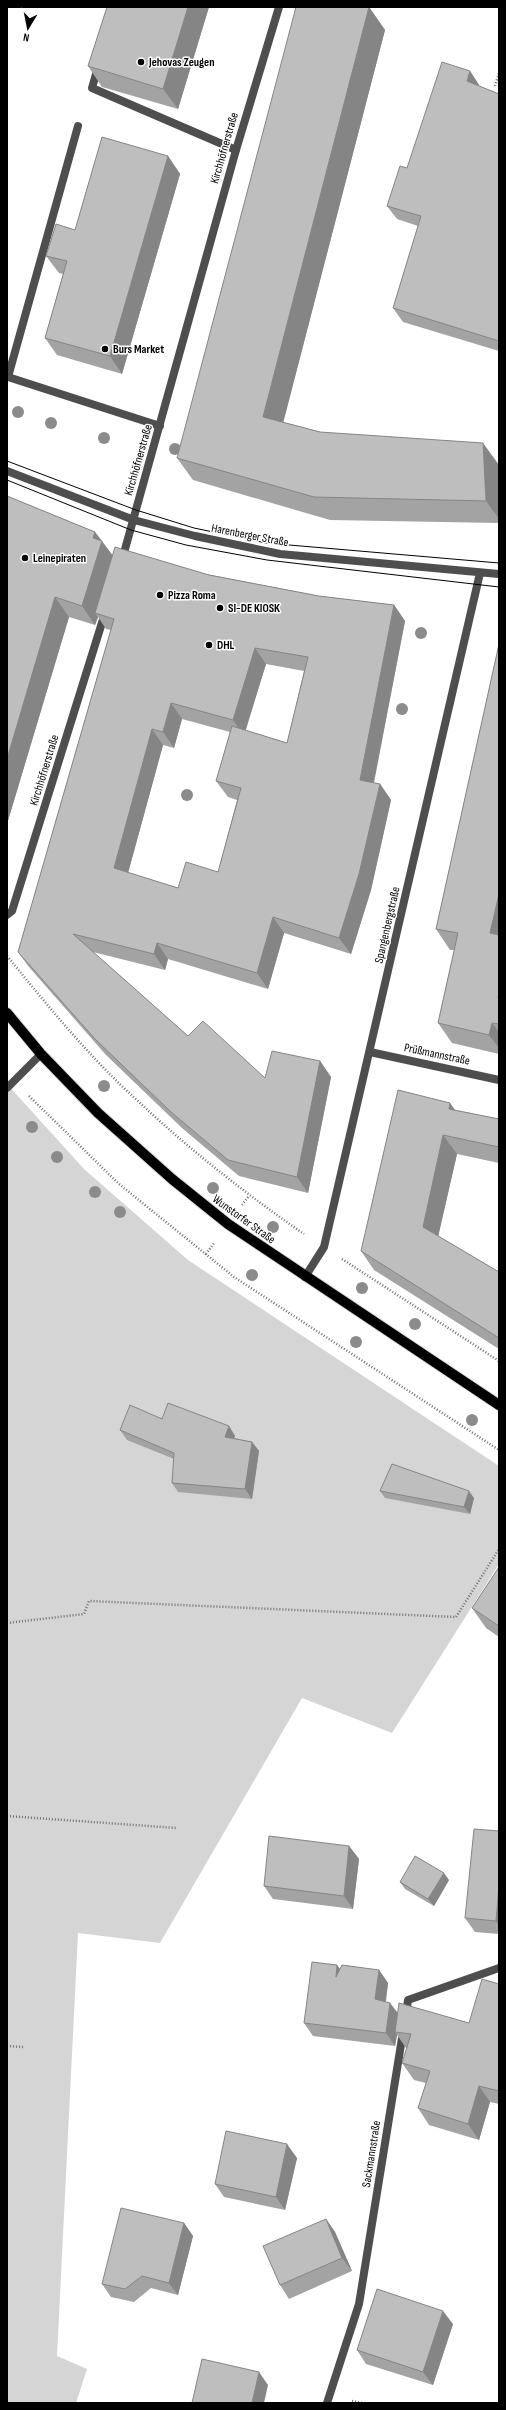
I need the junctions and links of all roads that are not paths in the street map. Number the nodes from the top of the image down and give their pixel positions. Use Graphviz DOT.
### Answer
graph roads {
  1 [pos="279,7"];
  2 [pos="100,59"];
  3 [pos="78,126"];
  4 [pos="236,150"];
  5 [pos="160,426"];
  6 [pos="7,470"];
  7 [pos="134,520"];
  8 [pos="119,568"];
  9 [pos="480,573"];
  10 [pos="499,574"];
  11 [pos="107,606"];
  12 [pos="7,915"];
  13 [pos="7,1013"];
  14 [pos="370,1052"];
  15 [pos="41,1054"];
  16 [pos="499,1080"];
  17 [pos="7,1088"];
  18 [pos="304,1278"];
  19 [pos="499,1405"];
  20 [pos="499,1968"];
  21 [pos="327,2403"];
  1 -- 4 [label="street, Kirchhöfnerstraße"];
  2 -- 4 [label="street"];
  3 -- 5 [label="street"];
  4 -- 5 [label="street, Kirchhöfnerstraße"];
  5 -- 7 [label="street, Kirchhöfnerstraße"];
  6 -- 7 [label="street, Harenberger Straße"];
  7 -- 8 [label="street, Kirchhöfnerstraße"];
  7 -- 9 [label="street, Harenberger Straße"];
  9 -- 10 [label="street, Harenberger Straße"];
  9 -- 14 [label="street, Spangenbergstraße"];
  11 -- 12 [label="street, Kirchhöfnerstraße"];
  13 -- 15 [label="main road, Wunstorfer Straße"];
  14 -- 16 [label="street, Prüßmannstraße"];
  14 -- 18 [label="street, Spangenbergstraße"];
  15 -- 17 [label="street"];
  15 -- 18 [label="main road, Wunstorfer Straße"];
  18 -- 19 [label="main road, Wunstorfer Straße"];
  20 -- 21 [label="street, Sackmannstraße"];
}
